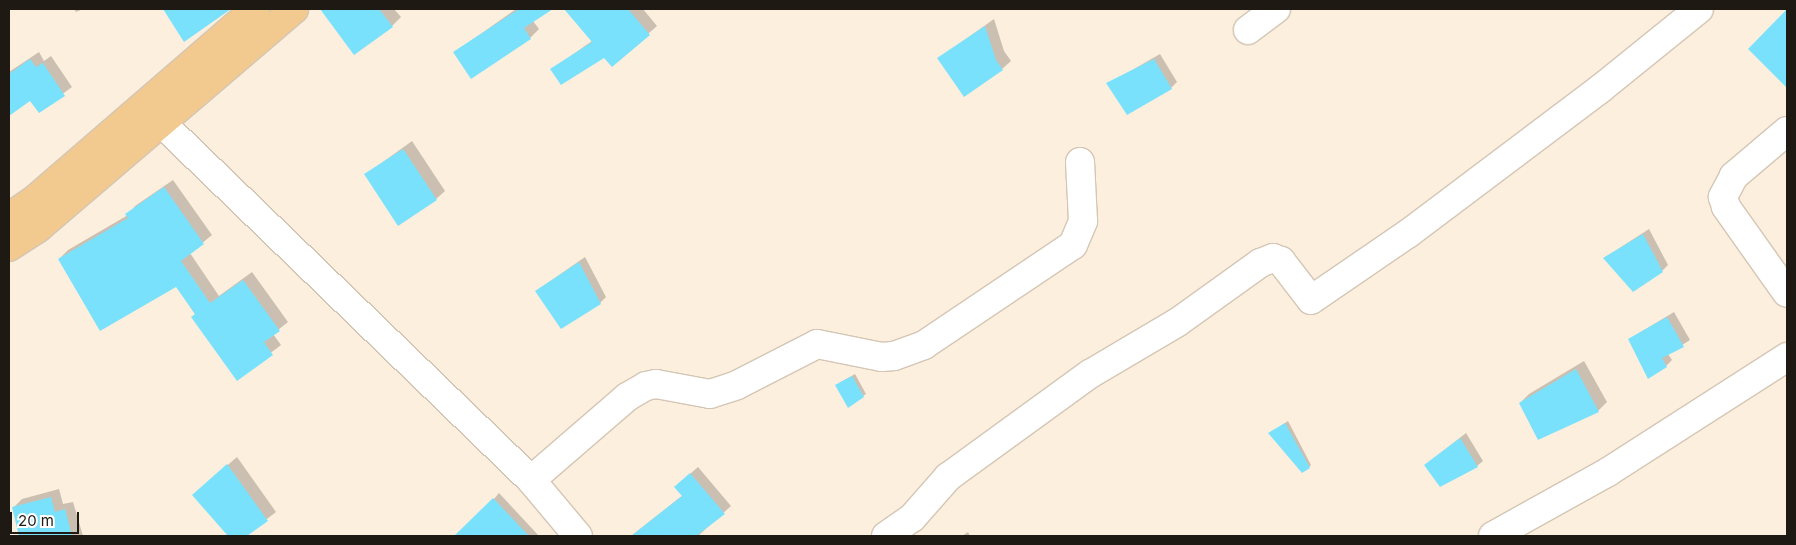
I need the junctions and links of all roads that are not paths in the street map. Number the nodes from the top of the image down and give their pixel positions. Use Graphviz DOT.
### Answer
graph roads {
  1 [pos="255,9"];
  2 [pos="294,9"];
  3 [pos="1276,9"];
  4 [pos="1699,9"];
  5 [pos="1248,30"];
  6 [pos="151,113"];
  7 [pos="1787,131"];
  8 [pos="1080,162"];
  9 [pos="9,217"];
  10 [pos="9,247"];
  11 [pos="1787,292"];
  12 [pos="1787,357"];
  13 [pos="531,480"];
  14 [pos="578,536"];
  15 [pos="886,536"];
  16 [pos="1493,536"];
  1 -- 6 [label="main road"];
  2 -- 6 [label="main road"];
  3 -- 5 [label="street"];
  4 -- 15 [label="street"];
  6 -- 9 [label="main road"];
  6 -- 10 [label="main road"];
  6 -- 13 [label="street"];
  7 -- 11 [label="street"];
  8 -- 13 [label="street"];
  12 -- 16 [label="street"];
  13 -- 14 [label="street"];
}
